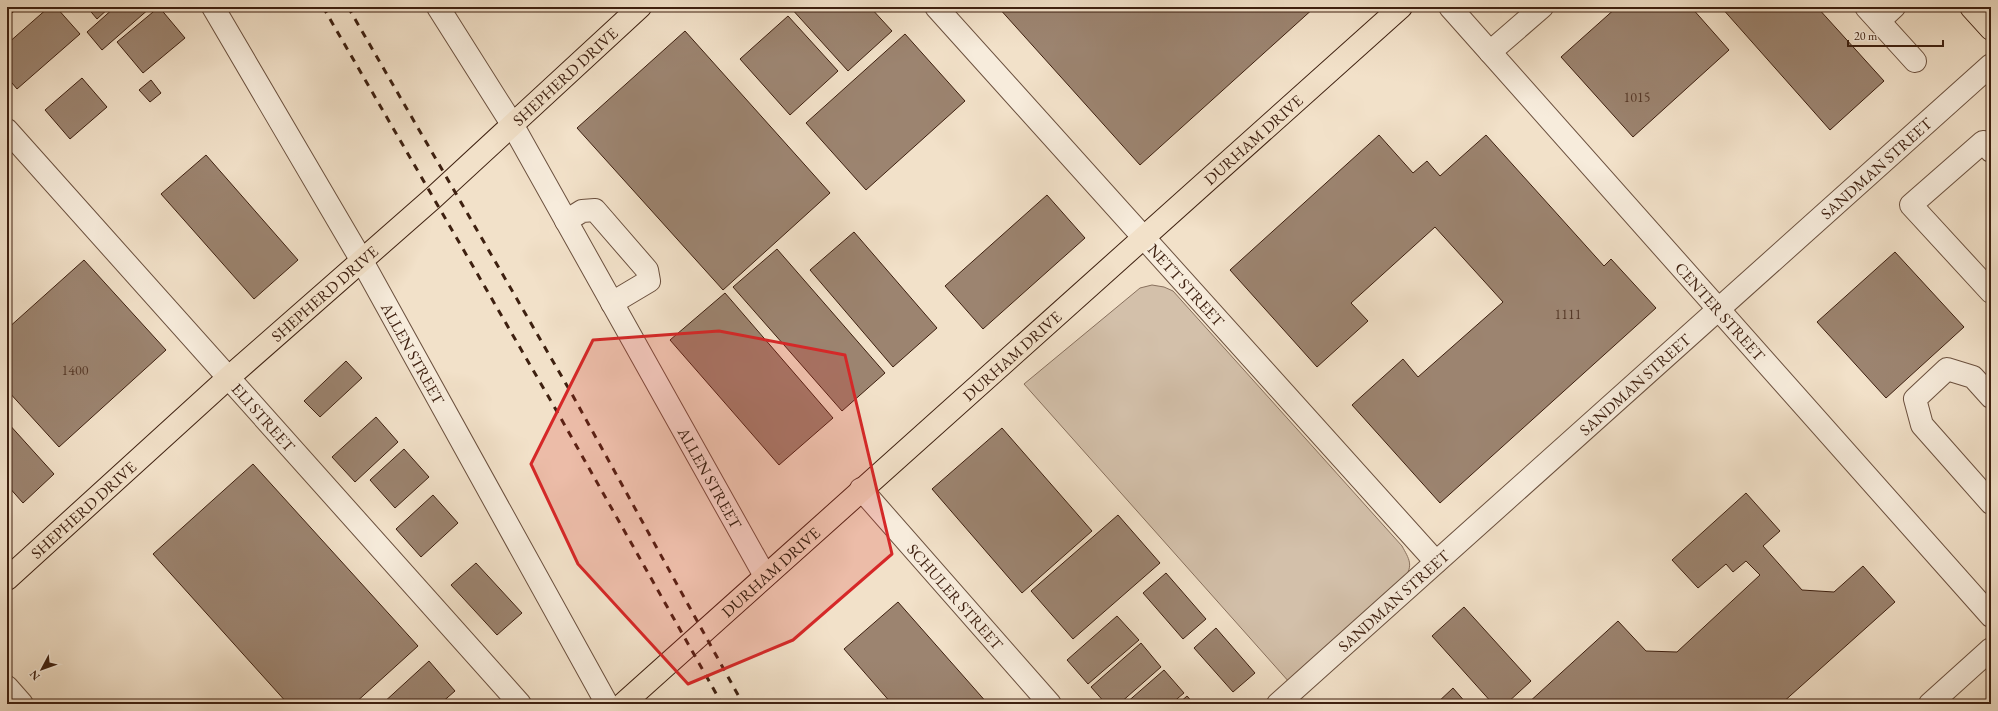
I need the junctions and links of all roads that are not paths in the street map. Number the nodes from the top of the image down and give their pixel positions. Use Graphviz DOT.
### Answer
graph roads {
  1 [pos="213,7"];
  2 [pos="438,7"];
  3 [pos="640,7"];
  4 [pos="936,7"];
  5 [pos="1401,7"];
  6 [pos="1450,7"];
  7 [pos="1542,7"];
  8 [pos="1971,7"];
  9 [pos="1880,12"];
  10 [pos="1991,29"];
  11 [pos="1490,52"];
  12 [pos="1915,61"];
  13 [pos="1991,65"];
  14 [pos="512,124"];
  15 [pos="7,130"];
  16 [pos="1991,151"];
  17 [pos="566,220"];
  18 [pos="1144,236"];
  19 [pos="362,261"];
  20 [pos="1991,292"];
  21 [pos="612,303"];
  22 [pos="1718,309"];
  23 [pos="228,378"];
  24 [pos="1991,397"];
  25 [pos="861,489"];
  26 [pos="1991,503"];
  27 [pos="1436,562"];
  28 [pos="765,576"];
  29 [pos="7,579"];
  30 [pos="1991,616"];
  31 [pos="1991,649"];
  32 [pos="7,687"];
  33 [pos="22,704"];
  34 [pos="520,704"];
  35 [pos="607,704"];
  36 [pos="623,704"];
  37 [pos="1050,704"];
  38 [pos="1278,704"];
  39 [pos="1930,704"];
  1 -- 19 [label="street, ALLEN STREET"];
  2 -- 14 [label="street, ALLEN STREET"];
  3 -- 14 [label="main road, SHEPHERD DRIVE"];
  4 -- 18 [label="street, NETT STREET"];
  5 -- 18 [label="main road, DURHAM DRIVE"];
  6 -- 11 [label="street, CENTER STREET"];
  7 -- 11 [label="street"];
  8 -- 10 [label="main road"];
  9 -- 12 [label="street"];
  11 -- 22 [label="street, CENTER STREET"];
  13 -- 22 [label="street, SANDMAN STREET"];
  14 -- 17 [label="street, ALLEN STREET"];
  14 -- 19 [label="main road, SHEPHERD DRIVE"];
  15 -- 23 [label="street, ELI STREET"];
  16 -- 20 [label="street"];
  17 -- 21 [label="street, ALLEN STREET"];
  17 -- 21 [label="street"];
  18 -- 25 [label="main road, DURHAM DRIVE"];
  18 -- 27 [label="street, NETT STREET"];
  19 -- 23 [label="main road, SHEPHERD DRIVE"];
  19 -- 35 [label="street, ALLEN STREET"];
  21 -- 28 [label="street, ALLEN STREET"];
  22 -- 27 [label="street, SANDMAN STREET"];
  22 -- 30 [label="street, CENTER STREET"];
  23 -- 29 [label="main road, SHEPHERD DRIVE"];
  23 -- 34 [label="street, ELI STREET"];
  24 -- 26 [label="street"];
  25 -- 28 [label="main road, DURHAM DRIVE"];
  25 -- 37 [label="street, SCHULER STREET"];
  27 -- 38 [label="street, SANDMAN STREET"];
  28 -- 36 [label="main road, DURHAM DRIVE"];
  31 -- 39 [label="street"];
  32 -- 33 [label="street"];
}
